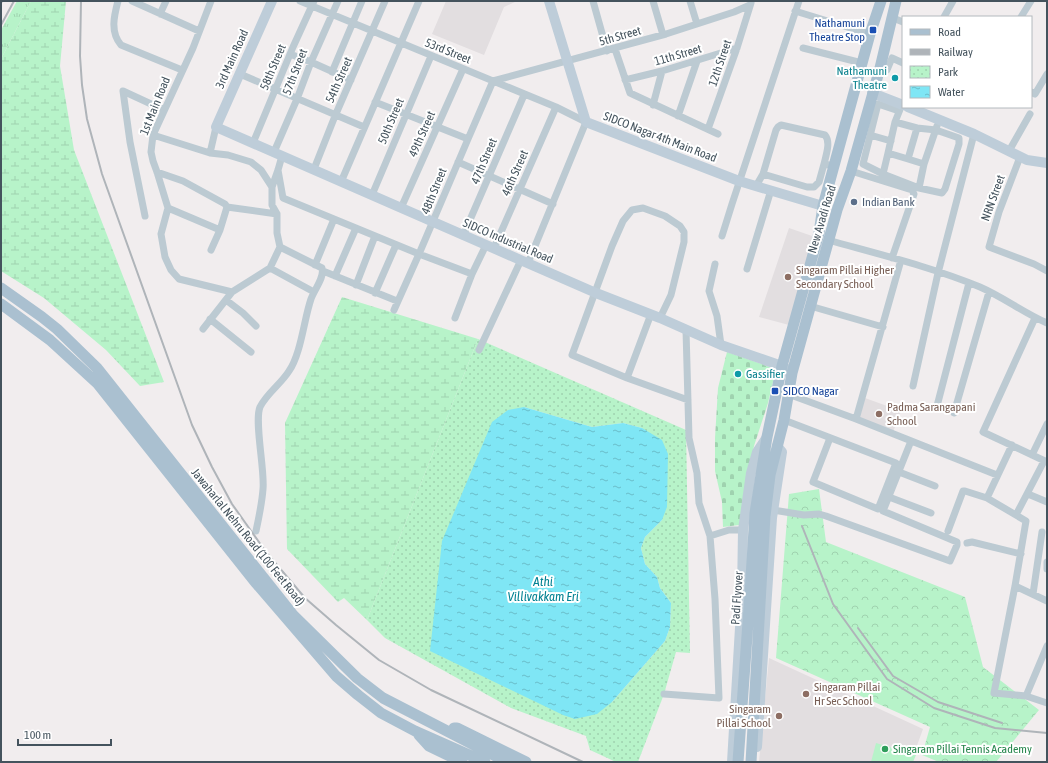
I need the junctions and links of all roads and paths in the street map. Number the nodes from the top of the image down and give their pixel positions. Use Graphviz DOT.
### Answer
graph roads {
  1 [pos="118,1"];
  2 [pos="132,1"];
  3 [pos="166,1"];
  4 [pos="211,1"];
  5 [pos="272,1"];
  6 [pos="300,1"];
  7 [pos="338,1"];
  8 [pos="362,1"];
  9 [pos="385,1"];
  10 [pos="418,1"];
  11 [pos="549,1"];
  12 [pos="593,1"];
  13 [pos="653,1"];
  14 [pos="690,1"];
  15 [pos="799,1"];
  16 [pos="881,1"];
  17 [pos="896,1"];
  18 [pos="953,1"];
  19 [pos="1031,1"];
  20 [pos="751,2"];
  21 [pos="313,3"];
  22 [pos="796,11"];
  23 [pos="160,14"];
  24 [pos="332,14"];
  25 [pos="945,16"];
  26 [pos="1022,16"];
  27 [pos="898,20"];
  28 [pos="352,23"];
  29 [pos="697,24"];
  30 [pos="199,32"];
  31 [pos="372,32"];
  32 [pos="870,34"];
  33 [pos="663,35"];
  34 [pos="400,43"];
  35 [pos="737,48"];
  36 [pos="803,48"];
  37 [pos="615,49"];
  38 [pos="608,51"];
  39 [pos="290,54"];
  40 [pos="431,56"];
  41 [pos="568,61"];
  42 [pos="697,61"];
  43 [pos="311,62"];
  44 [pos="862,63"];
  45 [pos="902,63"];
  46 [pos="880,68"];
  47 [pos="463,69"];
  48 [pos="182,70"];
  49 [pos="662,71"];
  50 [pos="332,72"];
  51 [pos="240,74"];
  52 [pos="1047,74"];
  53 [pos="351,80"];
  54 [pos="625,80"];
  55 [pos="494,81"];
  56 [pos="275,90"];
  57 [pos="1032,92"];
  58 [pos="872,93"];
  59 [pos="524,95"];
  60 [pos="297,99"];
  61 [pos="375,102"];
  62 [pos="653,105"];
  63 [pos="902,107"];
  64 [pos="902,107"];
  65 [pos="556,108"];
  66 [pos="902,108"];
  67 [pos="906,108"];
  68 [pos="164,110"];
  69 [pos="406,114"];
  70 [pos="1030,114"];
  71 [pos="335,116"];
  72 [pos="678,116"];
  73 [pos="940,120"];
  74 [pos="586,122"];
  75 [pos="895,122"];
  76 [pos="216,127"];
  77 [pos="364,127"];
  78 [pos="437,127"];
  79 [pos="917,128"];
  80 [pos="708,129"];
  81 [pos="936,130"];
  82 [pos="718,134"];
  83 [pos="974,134"];
  84 [pos="153,135"];
  85 [pos="870,135"];
  86 [pos="468,139"];
  87 [pos="891,141"];
  88 [pos="253,143"];
  89 [pos="1009,151"];
  90 [pos="210,153"];
  91 [pos="278,154"];
  92 [pos="888,154"];
  93 [pos="1020,157"];
  94 [pos="908,159"];
  95 [pos="1046,160"];
  96 [pos="458,162"];
  97 [pos="924,164"];
  98 [pos="829,165"];
  99 [pos="314,169"];
  100 [pos="278,170"];
  101 [pos="851,171"];
  102 [pos="157,172"];
  103 [pos="763,174"];
  104 [pos="883,174"];
  105 [pos="490,176"];
  106 [pos="739,181"];
  107 [pos="341,182"];
  108 [pos="272,186"];
  109 [pos="756,186"];
  110 [pos="919,188"];
  111 [pos="520,189"];
  112 [pos="771,190"];
  113 [pos="372,195"];
  114 [pos="553,204"];
  115 [pos="823,206"];
  116 [pos="227,207"];
  117 [pos="168,208"];
  118 [pos="401,208"];
  119 [pos="277,214"];
  120 [pos="145,216"];
  121 [pos="334,219"];
  122 [pos="433,222"];
  123 [pos="356,228"];
  124 [pos="220,230"];
  125 [pos="375,236"];
  126 [pos="463,236"];
  127 [pos="722,236"];
  128 [pos="828,240"];
  129 [pos="396,245"];
  130 [pos="280,247"];
  131 [pos="490,247"];
  132 [pos="211,250"];
  133 [pos="419,254"];
  134 [pos="892,258"];
  135 [pos="901,260"];
  136 [pos="524,261"];
  137 [pos="715,264"];
  138 [pos="315,265"];
  139 [pos="270,268"];
  140 [pos="747,269"];
  141 [pos="323,271"];
  142 [pos="1047,271"];
  143 [pos="938,273"];
  144 [pos="472,274"];
  145 [pos="334,276"];
  146 [pos="969,283"];
  147 [pos="356,285"];
  148 [pos="1,288"];
  149 [pos="232,292"];
  150 [pos="314,292"];
  151 [pos="375,292"];
  152 [pos="988,292"];
  153 [pos="596,293"];
  154 [pos="226,300"];
  155 [pos="397,301"];
  156 [pos="1,304"];
  157 [pos="810,306"];
  158 [pos="394,310"];
  159 [pos="650,314"];
  160 [pos="455,318"];
  161 [pos="660,318"];
  162 [pos="1035,318"];
  163 [pos="210,319"];
  164 [pos="1047,324"];
  165 [pos="256,326"];
  166 [pos="883,327"];
  167 [pos="203,329"];
  168 [pos="686,330"];
  169 [pos="721,345"];
  170 [pos="479,350"];
  171 [pos="251,352"];
  172 [pos="782,366"];
  173 [pos="792,373"];
  174 [pos="627,378"];
  175 [pos="913,386"];
  176 [pos="788,394"];
  177 [pos="688,400"];
  178 [pos="937,406"];
  179 [pos="954,413"];
  180 [pos="856,419"];
  181 [pos="784,420"];
  182 [pos="1047,424"];
  183 [pos="767,437"];
  184 [pos="830,438"];
  185 [pos="910,441"];
  186 [pos="1012,445"];
  187 [pos="777,446"];
  188 [pos="1032,455"];
  189 [pos="769,459"];
  190 [pos="1045,461"];
  191 [pos="899,472"];
  192 [pos="997,475"];
  193 [pos="935,486"];
  194 [pos="1028,494"];
  195 [pos="889,497"];
  196 [pos="988,498"];
  197 [pos="1047,502"];
  198 [pos="773,510"];
  199 [pos="932,513"];
  200 [pos="1016,514"];
  201 [pos="743,530"];
  202 [pos="256,531"];
  203 [pos="948,531"];
  204 [pos="1042,532"];
  205 [pos="710,536"];
  206 [pos="967,543"];
  207 [pos="1020,554"];
  208 [pos="1047,562"];
  209 [pos="1047,569"];
  210 [pos="1015,586"];
  211 [pos="1033,594"];
  212 [pos="1047,601"];
  213 [pos="1047,646"];
  214 [pos="664,694"];
  215 [pos="1026,696"];
  216 [pos="1047,703"];
  217 [pos="442,728"];
  218 [pos="415,731"];
  219 [pos="462,762"];
  220 [pos="485,762"];
  221 [pos="506,762"];
  222 [pos="526,762"];
  223 [pos="732,762"];
  224 [pos="738,762"];
  225 [pos="751,762"];
  226 [pos="756,762"];
  1 -- 48 [label="street"];
  2 -- 23 [label="street"];
  3 -- 23 [label="street"];
  4 -- 30 [label="street, 1st Main Road"];
  5 -- 51 [label="street, 3rd Main Road"];
  6 -- 21 [label="street, 53rd Street"];
  7 -- 24 [label="street, 57th Street"];
  8 -- 28 [label="street"];
  9 -- 31 [label="street, 54th Street"];
  10 -- 34 [label="street"];
  11 -- 41 [label="street, SIDCO Nagar 4th Main Road"];
  12 -- 38 [label="street"];
  13 -- 33 [label="street"];
  14 -- 29 [label="street"];
  15 -- 22 [label="street"];
  16 -- 32 [label="main road, New Avadi Road"];
  17 -- 27 [label="main road, New Avadi Road"];
  18 -- 25 [label="street"];
  19 -- 26 [label="street"];
  20 -- 29 [label="street, 5th Street"];
  20 -- 35 [label="street, 12th Street"];
  21 -- 24 [label="street, 53rd Street"];
  21 -- 39 [label="street, 58th Street"];
  22 -- 32 [label="street"];
  22 -- 106 [label="street"];
  23 -- 30 [label="street"];
  24 -- 28 [label="street, 53rd Street"];
  24 -- 43 [label="street, 57th Street"];
  27 -- 46 [label="main road, New Avadi Road"];
  28 -- 31 [label="street, 53rd Street"];
  28 -- 50 [label="street"];
  29 -- 33 [label="street, 5th Street"];
  30 -- 48 [label="street, 1st Main Road"];
  31 -- 34 [label="street, 53rd Street"];
  31 -- 53 [label="street, 54th Street"];
  32 -- 44 [label="main road, New Avadi Road"];
  33 -- 37 [label="street, 5th Street"];
  34 -- 40 [label="street, 53rd Street"];
  34 -- 61 [label="street"];
  35 -- 42 [label="street, 11th Street"];
  35 -- 80 [label="street, 12th Street"];
  36 -- 44 [label="street"];
  37 -- 38 [label="street, 5th Street"];
  37 -- 54 [label="street"];
  38 -- 41 [label="street, 5th Street"];
  39 -- 43 [label="street"];
  39 -- 56 [label="street, 58th Street"];
  40 -- 47 [label="street, 53rd Street"];
  40 -- 69 [label="street, 50th Street"];
  41 -- 55 [label="street, 5th Street"];
  41 -- 74 [label="street, SIDCO Nagar 4th Main Road"];
  42 -- 49 [label="street, 11th Street"];
  42 -- 72 [label="street"];
  43 -- 50 [label="street"];
  43 -- 60 [label="street, 57th Street"];
  44 -- 98 [label="main road, New Avadi Road"];
  45 -- 46 [label="street"];
  46 -- 58 [label="main road, New Avadi Road"];
  47 -- 55 [label="street, 53rd Street"];
  47 -- 78 [label="street, 49th Street"];
  48 -- 68 [label="street, 1st Main Road"];
  49 -- 54 [label="street, 11th Street"];
  49 -- 62 [label="street"];
  50 -- 53 [label="street"];
  51 -- 56 [label="street"];
  51 -- 76 [label="street, 3rd Main Road"];
  52 -- 57 [label="street"];
  53 -- 71 [label="street, 54th Street"];
  54 -- 62 [label="street"];
  55 -- 59 [label="street, 53rd Street"];
  55 -- 86 [label="street, 48th Street"];
  56 -- 60 [label="street"];
  56 -- 88 [label="street, 58th Street"];
  58 -- 63 [label="street"];
  58 -- 101 [label="main road, New Avadi Road"];
  59 -- 65 [label="street, 53rd Street"];
  59 -- 105 [label="street, 47th Street"];
  60 -- 71 [label="street"];
  60 -- 91 [label="street, 57th Street"];
  61 -- 69 [label="street"];
  61 -- 77 [label="street"];
  62 -- 72 [label="street"];
  64 -- 85 [label="street"];
  65 -- 74 [label="street, 53rd Street"];
  65 -- 111 [label="street, 46th Street"];
  66 -- 75 [label="street"];
  67 -- 73 [label="street"];
  68 -- 84 [label="street, 1st Main Road"];
  68 -- 120 [label="street"];
  69 -- 78 [label="street"];
  69 -- 113 [label="street, 50th Street"];
  70 -- 89 [label="street"];
  71 -- 77 [label="street"];
  71 -- 99 [label="street, 54th Street"];
  72 -- 80 [label="street"];
  73 -- 81 [label="street"];
  73 -- 83 [label="street"];
  74 -- 106 [label="street, SIDCO Nagar 4th Main Road"];
  74 -- 114 [label="street"];
  75 -- 79 [label="street"];
  75 -- 87 [label="street"];
  76 -- 88 [label="street, SIDCO Industrial Road"];
  76 -- 90 [label="street"];
  77 -- 107 [label="street"];
  78 -- 86 [label="street"];
  78 -- 118 [label="street, 49th Street"];
  79 -- 81 [label="street"];
  79 -- 94 [label="street"];
  80 -- 82 [label="street"];
  81 -- 97 [label="street"];
  81 -- 110 [label="street"];
  83 -- 89 [label="street"];
  83 -- 143 [label="street"];
  84 -- 90 [label="street"];
  84 -- 102 [label="street, 1st Main Road"];
  85 -- 87 [label="street"];
  85 -- 104 [label="street"];
  86 -- 96 [label="street, 48th Street"];
  87 -- 92 [label="street"];
  88 -- 91 [label="street, SIDCO Industrial Road"];
  89 -- 93 [label="street"];
  90 -- 108 [label="street"];
  91 -- 99 [label="street, SIDCO Industrial Road"];
  91 -- 100 [label="street, 57th Street"];
  92 -- 94 [label="street"];
  92 -- 104 [label="street"];
  93 -- 95 [label="street"];
  93 -- 142 [label="street, NRN Street"];
  94 -- 97 [label="street"];
  96 -- 105 [label="street"];
  96 -- 122 [label="street, 48th Street"];
  97 -- 110 [label="street"];
  98 -- 103 [label="street"];
  98 -- 103 [label="street"];
  98 -- 115 [label="main road, New Avadi Road"];
  99 -- 107 [label="street, SIDCO Industrial Road"];
  100 -- 108 [label="street, 57th Street"];
  100 -- 121 [label="street"];
  101 -- 128 [label="main road, New Avadi Road"];
  101 -- 134 [label="street"];
  102 -- 116 [label="street"];
  102 -- 117 [label="street, 1st Main Road"];
  103 -- 109 [label="street"];
  104 -- 110 [label="street"];
  105 -- 111 [label="street"];
  105 -- 126 [label="street, 47th Street"];
  106 -- 109 [label="street, SIDCO Nagar 4th Main Road"];
  106 -- 127 [label="street"];
  107 -- 113 [label="street, SIDCO Industrial Road"];
  108 -- 119 [label="street"];
  109 -- 112 [label="street, SIDCO Nagar 4th Main Road"];
  111 -- 114 [label="street"];
  111 -- 131 [label="street, 46th Street"];
  112 -- 115 [label="street, SIDCO Nagar 4th Main Road"];
  112 -- 140 [label="street"];
  113 -- 118 [label="street, SIDCO Industrial Road"];
  114 -- 136 [label="street"];
  115 -- 172 [label="main road, New Avadi Road"];
  116 -- 119 [label="street"];
  116 -- 124 [label="street"];
  117 -- 124 [label="street"];
  117 -- 149 [label="street"];
  118 -- 122 [label="street, SIDCO Industrial Road"];
  119 -- 130 [label="street"];
  121 -- 123 [label="street"];
  121 -- 138 [label="street"];
  122 -- 126 [label="street, SIDCO Industrial Road"];
  122 -- 133 [label="street, 48th Street"];
  123 -- 125 [label="street"];
  123 -- 145 [label="street"];
  124 -- 132 [label="street"];
  125 -- 129 [label="street"];
  125 -- 147 [label="street"];
  126 -- 131 [label="street, SIDCO Industrial Road"];
  128 -- 134 [label="street"];
  128 -- 157 [label="main road, New Avadi Road"];
  129 -- 133 [label="street"];
  129 -- 151 [label="street"];
  130 -- 138 [label="street"];
  130 -- 139 [label="street"];
  131 -- 136 [label="street, SIDCO Industrial Road"];
  131 -- 144 [label="street, 46th Street"];
  133 -- 144 [label="street"];
  133 -- 155 [label="street, 48th Street"];
  134 -- 135 [label="street"];
  135 -- 143 [label="street"];
  135 -- 166 [label="street"];
  136 -- 153 [label="street, SIDCO Industrial Road"];
  136 -- 170 [label="street"];
  137 -- 169 [label="street"];
  138 -- 141 [label="street"];
  139 -- 149 [label="street"];
  139 -- 150 [label="street"];
  141 -- 145 [label="street"];
  141 -- 150 [label="street"];
  143 -- 146 [label="street"];
  143 -- 175 [label="street"];
  144 -- 160 [label="street, 46th Street"];
  145 -- 147 [label="street"];
  146 -- 152 [label="street"];
  146 -- 178 [label="street"];
  147 -- 151 [label="street"];
  148 -- 217 [label="main road, Jawaharlal Nehru Road (100 Feet Road)"];
  149 -- 154 [label="street"];
  150 -- 202 [label="street"];
  151 -- 155 [label="street"];
  152 -- 162 [label="street"];
  152 -- 179 [label="street"];
  153 -- 159 [label="street, SIDCO Industrial Road"];
  153 -- 161 [label="street"];
  153 -- 174 [label="street"];
  154 -- 163 [label="street"];
  154 -- 165 [label="street"];
  155 -- 158 [label="street, 48th Street"];
  156 -- 218 [label="main road, Jawaharlal Nehru Road (100 Feet Road)"];
  157 -- 166 [label="street"];
  157 -- 173 [label="main road, New Avadi Road"];
  159 -- 161 [label="street, SIDCO Industrial Road"];
  159 -- 174 [label="street"];
  161 -- 168 [label="street, SIDCO Industrial Road"];
  162 -- 164 [label="street"];
  162 -- 186 [label="street"];
  163 -- 167 [label="street"];
  163 -- 171 [label="street"];
  166 -- 180 [label="street"];
  168 -- 169 [label="street, SIDCO Industrial Road"];
  168 -- 177 [label="street"];
  169 -- 172 [label="street, SIDCO Industrial Road"];
  172 -- 173 [label="street, SIDCO Industrial Road"];
  172 -- 183 [label="main road, New Avadi Road"];
  173 -- 176 [label="main road, New Avadi Road"];
  174 -- 177 [label="street"];
  176 -- 180 [label="street"];
  176 -- 181 [label="main road, New Avadi Road"];
  177 -- 205 [label="street"];
  180 -- 185 [label="street"];
  181 -- 184 [label="street"];
  181 -- 187 [label="main road, New Avadi Road"];
  182 -- 188 [label="street"];
  183 -- 189 [label="main road, Padi Flyover"];
  183 -- 201 [label="street"];
  184 -- 184 [label="street"];
  185 -- 191 [label="street"];
  185 -- 192 [label="street"];
  186 -- 188 [label="street"];
  186 -- 192 [label="street"];
  187 -- 189 [label="main road, Padi Flyover"];
  187 -- 198 [label="street"];
  188 -- 190 [label="street"];
  189 -- 224 [label="main road, Padi Flyover"];
  189 -- 225 [label="main road, Padi Flyover"];
  190 -- 194 [label="street"];
  191 -- 193 [label="street"];
  191 -- 195 [label="street"];
  192 -- 196 [label="street"];
  194 -- 197 [label="street"];
  194 -- 200 [label="street"];
  195 -- 198 [label="street"];
  195 -- 199 [label="street"];
  196 -- 200 [label="street"];
  196 -- 203 [label="street"];
  198 -- 226 [label="street"];
  200 -- 207 [label="street"];
  201 -- 205 [label="street"];
  201 -- 223 [label="street"];
  204 -- 211 [label="street"];
  205 -- 214 [label="street"];
  206 -- 207 [label="street"];
  207 -- 210 [label="street"];
  208 -- 209 [label="street"];
  210 -- 211 [label="street"];
  210 -- 215 [label="street"];
  211 -- 212 [label="street"];
  213 -- 215 [label="street"];
  215 -- 216 [label="street"];
  217 -- 221 [label="main road, Jawaharlal Nehru Road (100 Feet Road)"];
  217 -- 222 [label="main road"];
  218 -- 219 [label="main road"];
  218 -- 220 [label="main road, Jawaharlal Nehru Road (100 Feet Road)"];
}
